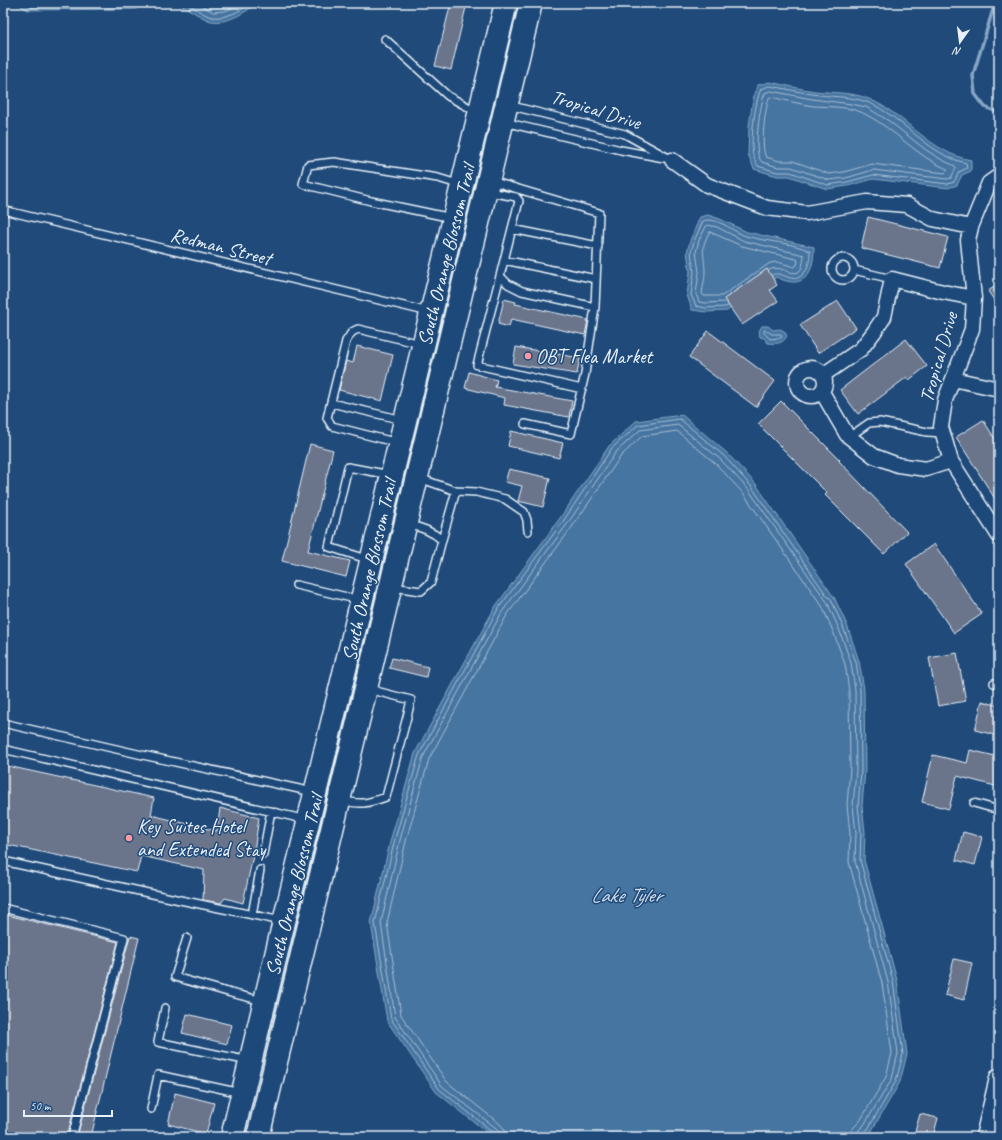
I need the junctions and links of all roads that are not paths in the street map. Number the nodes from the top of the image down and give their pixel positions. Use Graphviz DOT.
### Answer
graph roads {
  1 [pos="506,3"];
  2 [pos="531,3"];
  3 [pos="385,39"];
  4 [pos="490,72"];
  5 [pos="504,113"];
  6 [pos="480,114"];
  7 [pos="672,160"];
  8 [pos="999,176"];
  9 [pos="463,185"];
  10 [pos="487,185"];
  11 [pos="3,210"];
  12 [pos="454,219"];
  13 [pos="971,227"];
  14 [pos="512,228"];
  15 [pos="598,246"];
  16 [pos="504,260"];
  17 [pos="854,270"];
  18 [pos="500,276"];
  19 [pos="596,279"];
  20 [pos="892,279"];
  21 [pos="974,298"];
  22 [pos="595,307"];
  23 [pos="431,313"];
  24 [pos="423,345"];
  25 [pos="444,363"];
  26 [pos="823,375"];
  27 [pos="953,379"];
  28 [pos="582,389"];
  29 [pos="999,389"];
  30 [pos="822,392"];
  31 [pos="331,403"];
  32 [pos="405,421"];
  33 [pos="525,424"];
  34 [pos="943,433"];
  35 [pos="850,437"];
  36 [pos="400,443"];
  37 [pos="951,461"];
  38 [pos="392,475"];
  39 [pos="417,478"];
  40 [pos="456,491"];
  41 [pos="406,524"];
  42 [pos="528,531"];
  43 [pos="999,536"];
  44 [pos="442,540"];
  45 [pos="372,560"];
  46 [pos="296,585"];
  47 [pos="391,586"];
  48 [pos="362,601"];
  49 [pos="366,688"];
  50 [pos="3,723"];
  51 [pos="328,745"];
  52 [pos="3,749"];
  53 [pos="316,792"];
  54 [pos="339,800"];
  55 [pos="974,803"];
  56 [pos="999,810"];
  57 [pos="271,811"];
  58 [pos="309,820"];
  59 [pos="263,854"];
  60 [pos="3,861"];
  61 [pos="260,870"];
  62 [pos="322,873"];
  63 [pos="3,908"];
  64 [pos="252,915"];
  65 [pos="285,922"];
  66 [pos="187,938"];
  67 [pos="265,1001"];
  68 [pos="165,1008"];
  69 [pos="251,1061"];
  70 [pos="999,1078"];
  71 [pos="243,1093"];
  72 [pos="151,1109"];
  73 [pos="72,1137"];
  74 [pos="232,1137"];
  75 [pos="258,1137"];
  76 [pos="985,1137"];
  1 -- 4 [label="main road, South Orange Blossom Trail"];
  2 -- 5 [label="main road, South Orange Blossom Trail"];
  3 -- 6 [label="lane"];
  4 -- 5 [label="main road"];
  4 -- 6 [label="main road, South Orange Blossom Trail"];
  5 -- 7 [label="lane, Tropical Drive"];
  5 -- 7 [label="lane, Tropical Drive"];
  5 -- 10 [label="main road, South Orange Blossom Trail"];
  6 -- 9 [label="main road, South Orange Blossom Trail"];
  7 -- 13 [label="street, Tropical Drive"];
  8 -- 13 [label="street"];
  9 -- 12 [label="main road, South Orange Blossom Trail"];
  9 -- 12 [label="lane"];
  10 -- 14 [label="lane"];
  10 -- 15 [label="lane"];
  10 -- 25 [label="main road, South Orange Blossom Trail"];
  11 -- 23 [label="lane, Redman Street"];
  12 -- 23 [label="main road, South Orange Blossom Trail"];
  13 -- 21 [label="street, Tropical Drive"];
  14 -- 15 [label="lane"];
  14 -- 16 [label="lane"];
  15 -- 19 [label="lane"];
  16 -- 18 [label="lane"];
  16 -- 19 [label="lane"];
  17 -- 20 [label="lane"];
  18 -- 22 [label="lane"];
  18 -- 28 [label="lane"];
  19 -- 22 [label="lane"];
  20 -- 21 [label="street"];
  20 -- 26 [label="street"];
  21 -- 27 [label="street, Tropical Drive"];
  22 -- 28 [label="lane"];
  23 -- 24 [label="main road, South Orange Blossom Trail"];
  23 -- 25 [label="main road"];
  24 -- 31 [label="lane"];
  24 -- 32 [label="main road, South Orange Blossom Trail"];
  25 -- 39 [label="main road, South Orange Blossom Trail"];
  26 -- 30 [label="street"];
  26 -- 30 [label="street"];
  27 -- 29 [label="street"];
  27 -- 34 [label="street, Tropical Drive"];
  28 -- 33 [label="lane"];
  30 -- 35 [label="street"];
  31 -- 32 [label="lane"];
  31 -- 36 [label="lane"];
  32 -- 36 [label="main road, South Orange Blossom Trail"];
  34 -- 35 [label="lane"];
  34 -- 37 [label="street, Tropical Drive"];
  35 -- 37 [label="street"];
  36 -- 38 [label="main road, South Orange Blossom Trail"];
  37 -- 43 [label="street, Tropical Drive"];
  38 -- 45 [label="main road, South Orange Blossom Trail"];
  38 -- 45 [label="lane"];
  39 -- 40 [label="lane"];
  39 -- 41 [label="main road, South Orange Blossom Trail"];
  40 -- 42 [label="lane"];
  40 -- 44 [label="lane"];
  41 -- 44 [label="lane"];
  41 -- 47 [label="main road, South Orange Blossom Trail"];
  44 -- 47 [label="lane"];
  45 -- 48 [label="main road, South Orange Blossom Trail"];
  46 -- 48 [label="lane"];
  47 -- 49 [label="main road, South Orange Blossom Trail"];
  48 -- 51 [label="main road, South Orange Blossom Trail"];
  49 -- 54 [label="main road, South Orange Blossom Trail"];
  49 -- 54 [label="lane"];
  50 -- 53 [label="lane"];
  51 -- 53 [label="main road, South Orange Blossom Trail"];
  51 -- 54 [label="main road"];
  52 -- 57 [label="lane"];
  53 -- 58 [label="main road, South Orange Blossom Trail"];
  54 -- 62 [label="main road, South Orange Blossom Trail"];
  55 -- 56 [label="lane"];
  57 -- 58 [label="lane"];
  57 -- 59 [label="lane"];
  58 -- 62 [label="main road"];
  58 -- 65 [label="main road, South Orange Blossom Trail"];
  60 -- 64 [label="lane"];
  61 -- 64 [label="lane"];
  62 -- 75 [label="main road, South Orange Blossom Trail"];
  63 -- 73 [label="lane"];
  64 -- 65 [label="lane"];
  65 -- 67 [label="main road, South Orange Blossom Trail"];
  66 -- 67 [label="lane"];
  67 -- 69 [label="main road, South Orange Blossom Trail"];
  68 -- 69 [label="lane"];
  69 -- 71 [label="main road, South Orange Blossom Trail"];
  70 -- 76 [label="street"];
  71 -- 72 [label="lane"];
  71 -- 74 [label="main road, South Orange Blossom Trail"];
}
